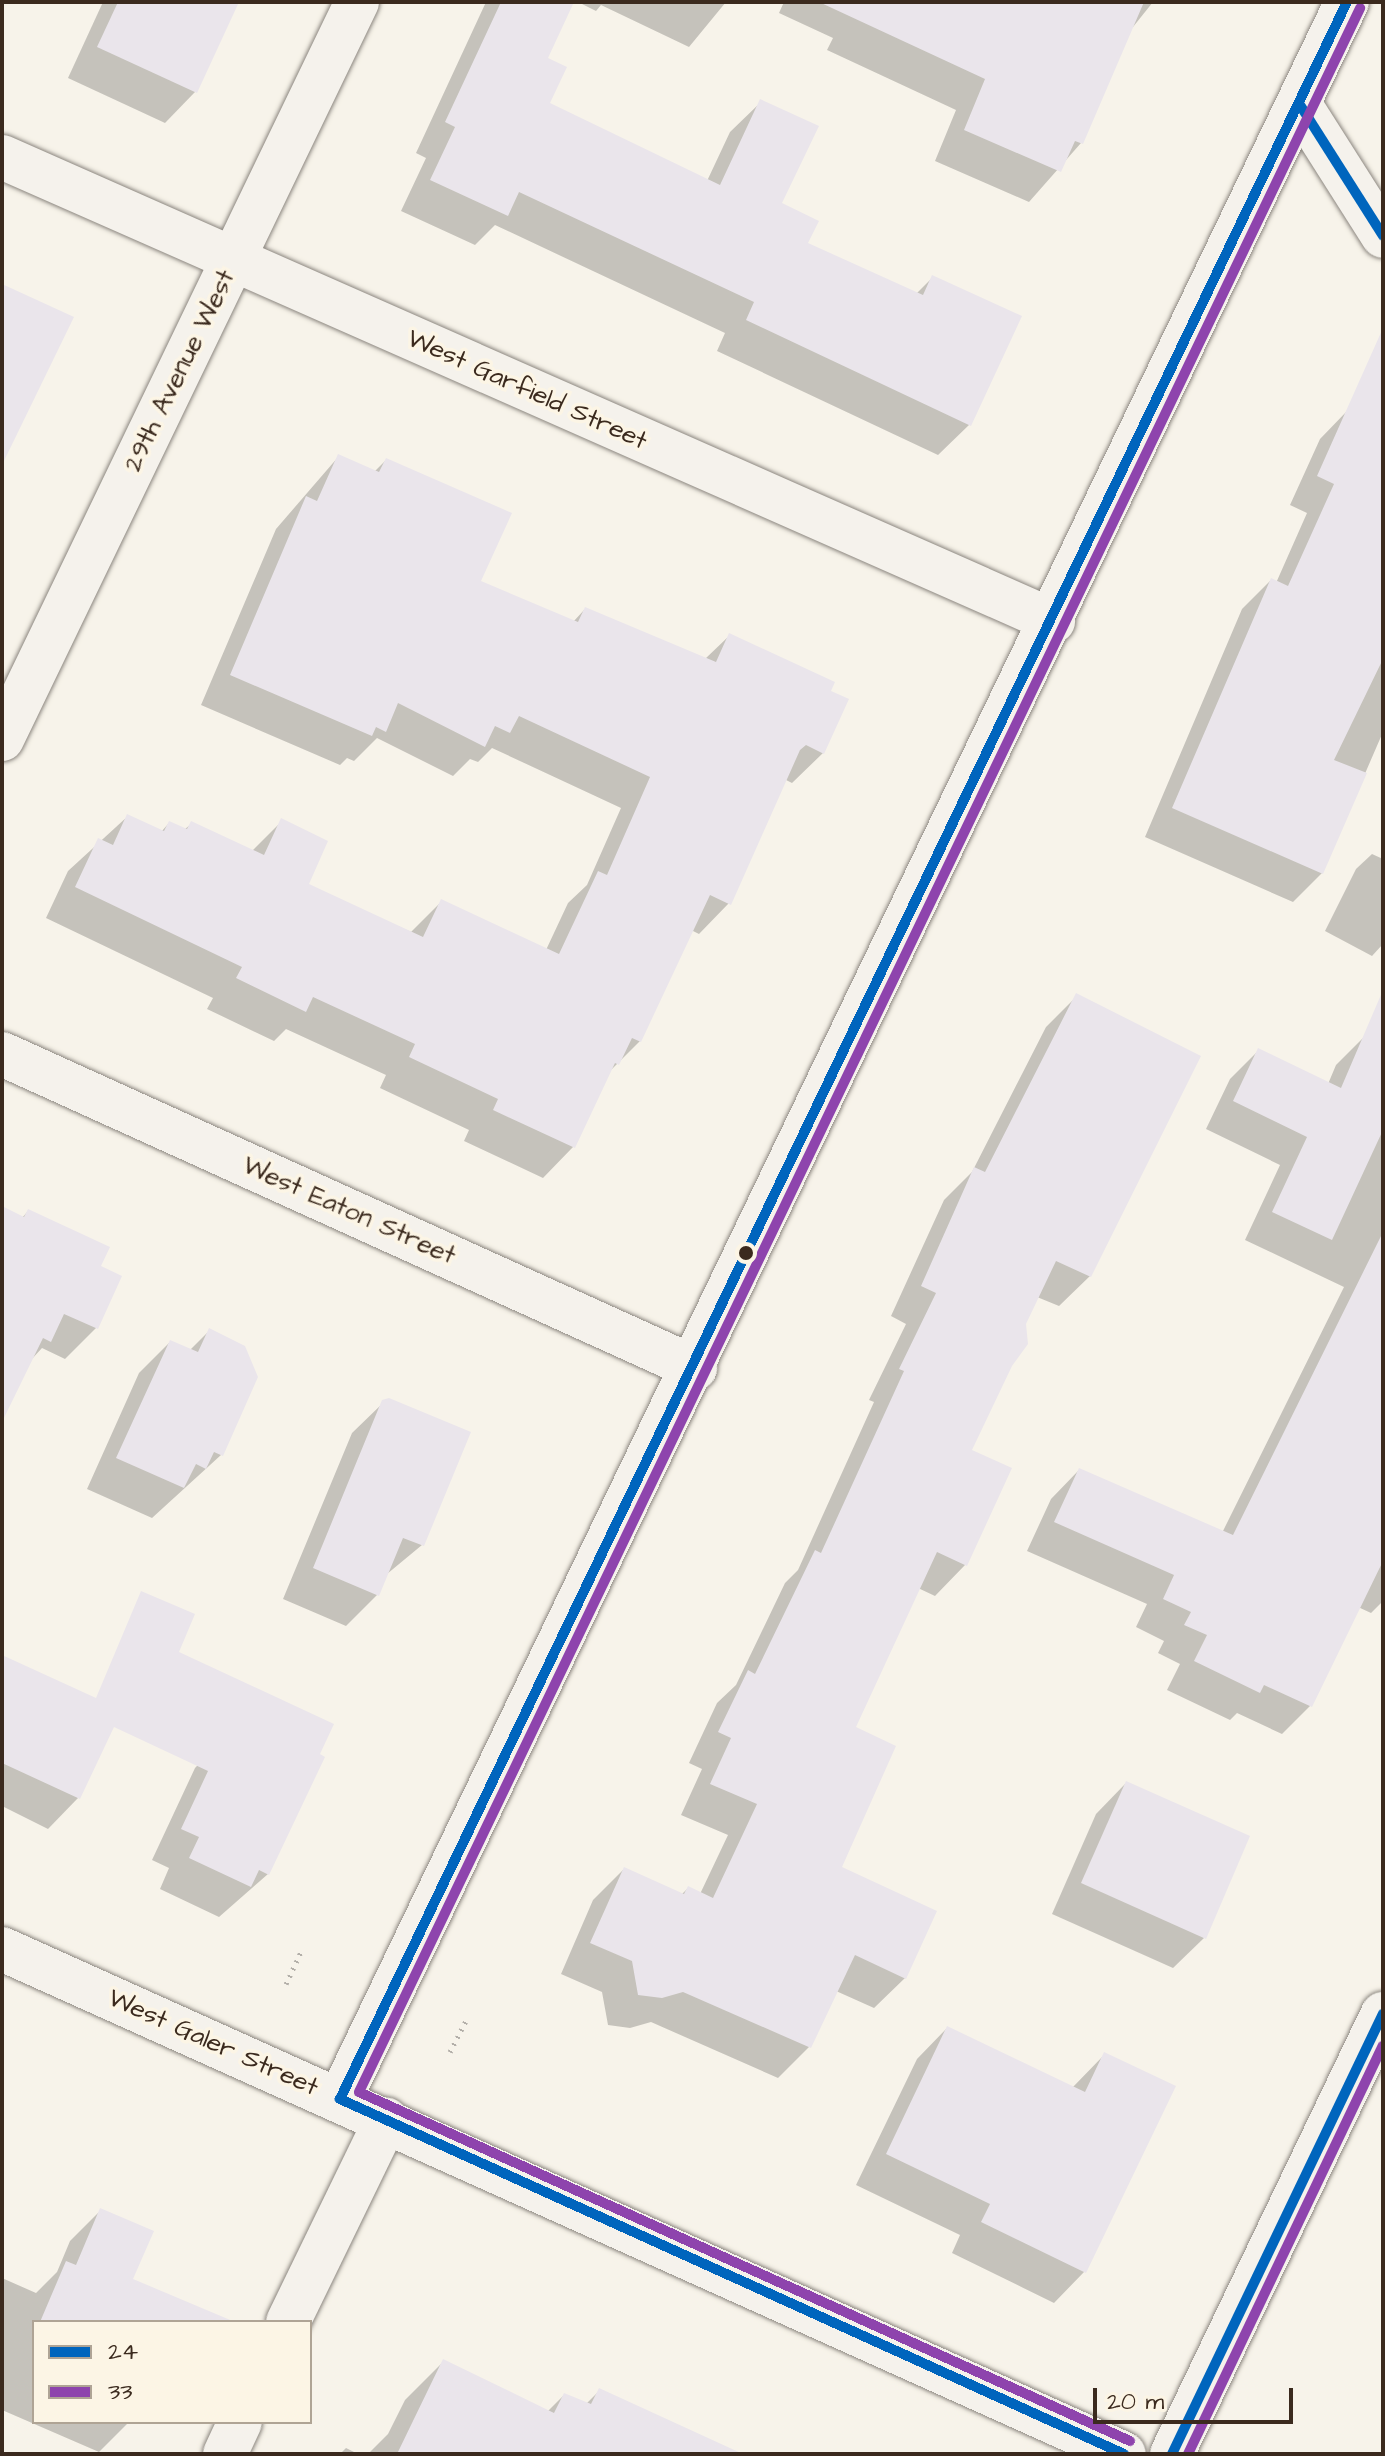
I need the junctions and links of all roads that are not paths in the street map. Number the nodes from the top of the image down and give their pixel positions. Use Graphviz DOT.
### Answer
graph roads {
  1 [pos="357,2"];
  2 [pos="1347,2"];
  3 [pos="1300,105"];
  4 [pos="2,157"];
  5 [pos="1383,236"];
  6 [pos="233,260"];
  7 [pos="1053,621"];
  8 [pos="2,739"];
  9 [pos="2,1054"];
  10 [pos="695,1368"];
  11 [pos="2,1949"];
  12 [pos="1383,2014"];
  13 [pos="340,2099"];
  14 [pos="386,2120"];
  15 [pos="289,2320"];
  16 [pos="239,2424"];
  17 [pos="225,2454"];
  18 [pos="1124,2454"];
  19 [pos="1172,2454"];
  1 -- 6 [label="street, 29th Avenue West"];
  2 -- 3 [label="street"];
  3 -- 5 [label="street"];
  3 -- 7 [label="street"];
  4 -- 6 [label="street, West Garfield Street"];
  6 -- 7 [label="street, West Garfield Street"];
  6 -- 8 [label="street, 29th Avenue West"];
  7 -- 10 [label="street"];
  9 -- 10 [label="street, West Eaton Street"];
  10 -- 13 [label="street"];
  11 -- 13 [label="street, West Galer Street"];
  12 -- 19 [label="street"];
  13 -- 14 [label="street, West Galer Street"];
  14 -- 15 [label="street"];
  14 -- 18 [label="street, West Galer Street"];
  16 -- 17 [label="street"];
}
